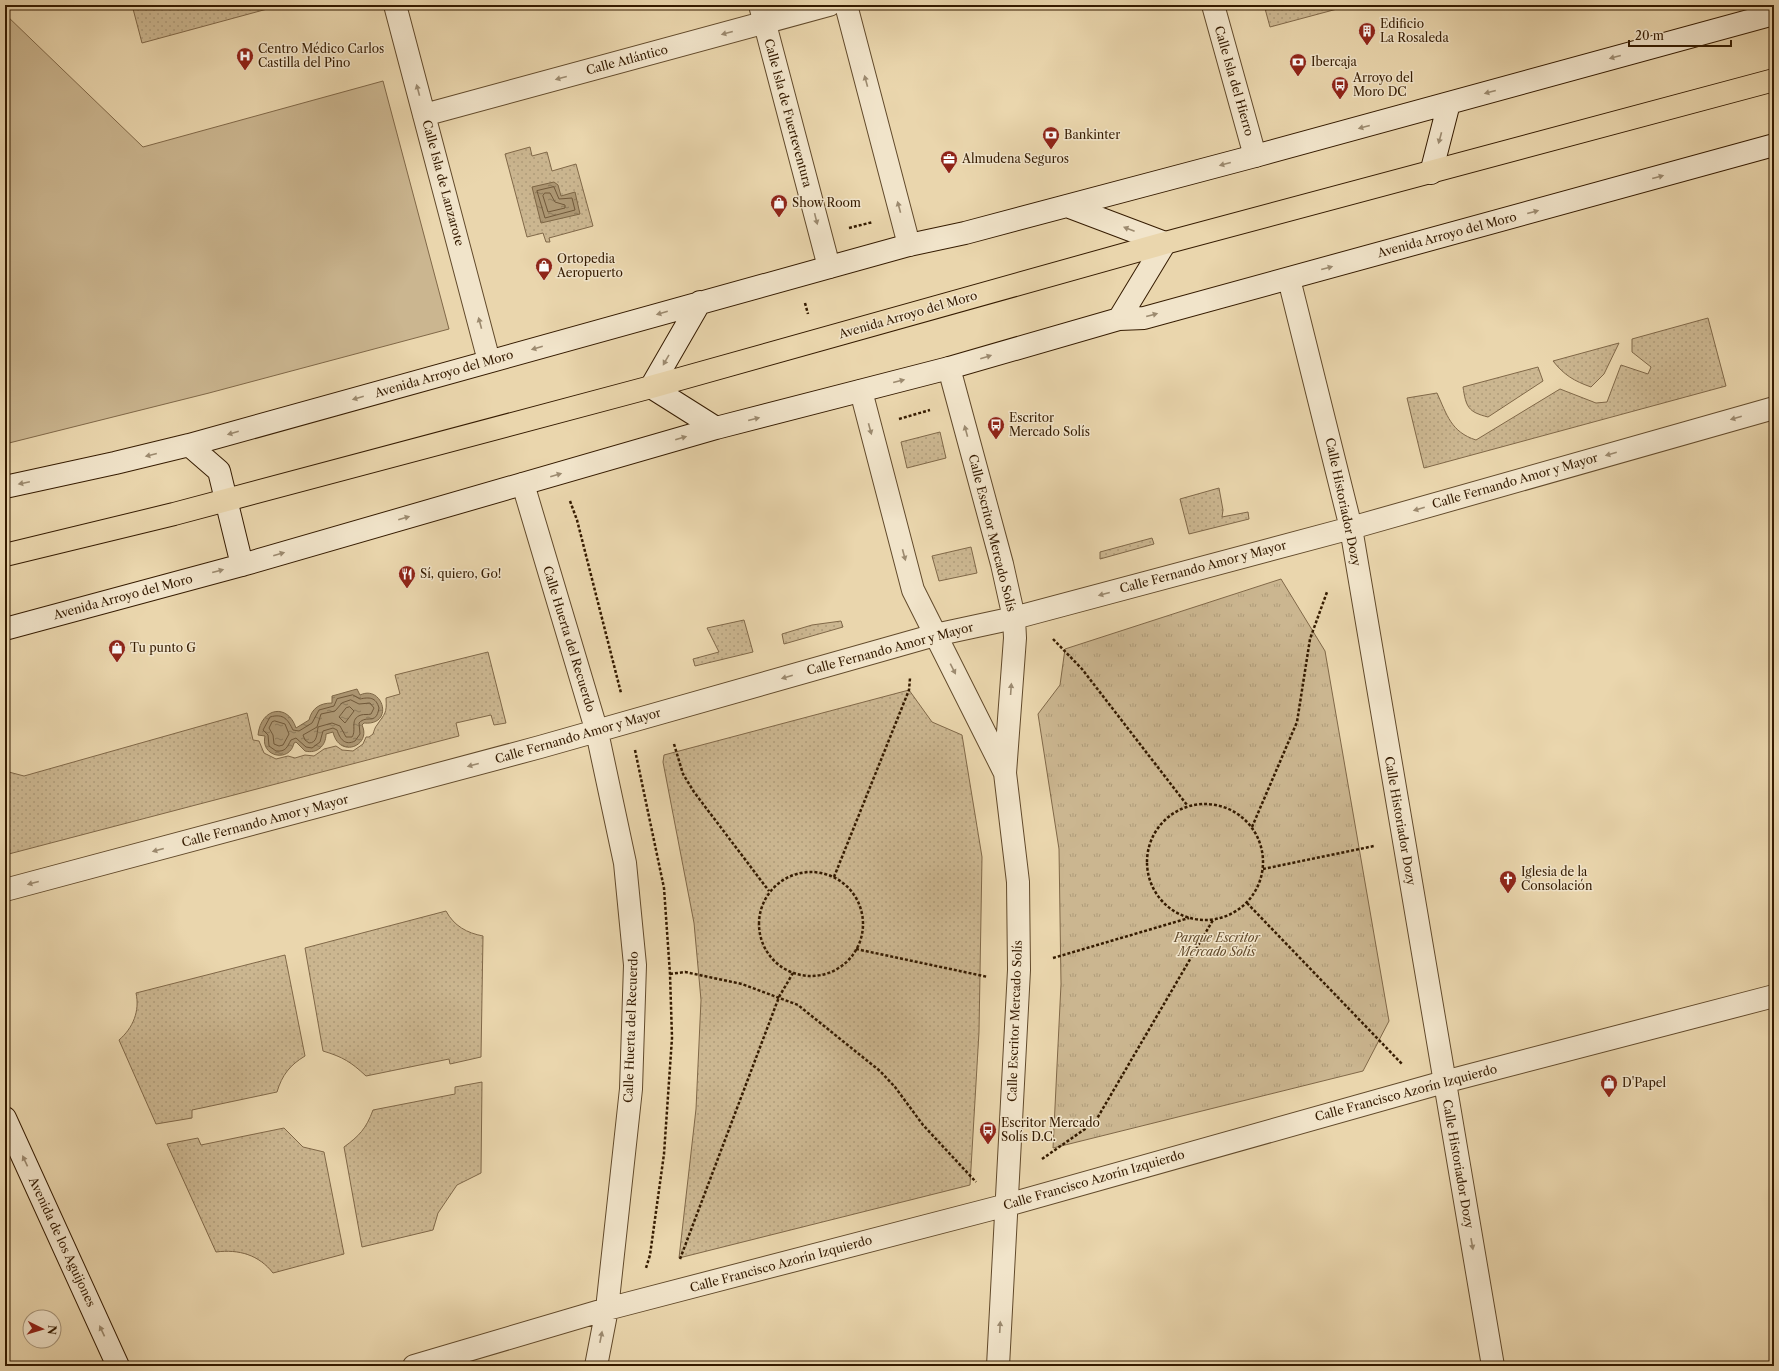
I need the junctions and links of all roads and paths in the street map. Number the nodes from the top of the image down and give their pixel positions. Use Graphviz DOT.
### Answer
graph roads {
  1 [pos="395,5"];
  2 [pos="829,5"];
  3 [pos="846,5"];
  4 [pos="1213,5"];
  5 [pos="1770,11"];
  6 [pos="762,14"];
  7 [pos="1774,80"];
  8 [pos="1449,103"];
  9 [pos="424,114"];
  10 [pos="1774,145"];
  11 [pos="1256,156"];
  12 [pos="1431,173"];
  13 [pos="1067,206"];
  14 [pos="1165,243"];
  15 [pos="909,245"];
  16 [pos="829,267"];
  17 [pos="1289,279"];
  18 [pos="700,302"];
  19 [pos="1118,319"];
  20 [pos="489,361"];
  21 [pos="949,368"];
  22 [pos="651,387"];
  23 [pos="861,391"];
  24 [pos="1774,408"];
  25 [pos="716,428"];
  26 [pos="189,445"];
  27 [pos="523,484"];
  28 [pos="5,487"];
  29 [pos="226,500"];
  30 [pos="1351,528"];
  31 [pos="5,555"];
  32 [pos="242,565"];
  33 [pos="1328,592"];
  34 [pos="1014,618"];
  35 [pos="5,629"];
  36 [pos="935,634"];
  37 [pos="1053,639"];
  38 [pos="910,678"];
  39 [pos="597,732"];
  40 [pos="674,744"];
  41 [pos="1005,768"];
  42 [pos="1187,805"];
  43 [pos="1252,827"];
  44 [pos="1374,846"];
  45 [pos="1263,869"];
  46 [pos="834,877"];
  47 [pos="5,890"];
  48 [pos="769,891"];
  49 [pos="1247,903"];
  50 [pos="1190,918"];
  51 [pos="1213,920"];
  52 [pos="856,949"];
  53 [pos="1054,958"];
  54 [pos="793,973"];
  55 [pos="670,974"];
  56 [pos="988,978"];
  57 [pos="1774,996"];
  58 [pos="779,997"];
  59 [pos="1404,1065"];
  60 [pos="1444,1082"];
  61 [pos="5,1118"];
  62 [pos="1042,1159"];
  63 [pos="976,1182"];
  64 [pos="1007,1205"];
  65 [pos="680,1260"];
  66 [pos="607,1309"];
  67 [pos="118,1366"];
  68 [pos="414,1366"];
  69 [pos="596,1366"];
  70 [pos="998,1366"];
  71 [pos="1493,1366"];
  9 -- 1 [label="street, Calle Isla de Lanzarote, one-way"];
  2 -- 6 [label="street, Calle Atlántico"];
  15 -- 3 [label="street, one-way"];
  4 -- 11 [label="street, Calle Isla del Hierro"];
  5 -- 8 [label="street, Avenida Arroyo del Moro, one-way"];
  6 -- 9 [label="street, Calle Atlántico, one-way"];
  6 -- 16 [label="street, Calle Isla de Fuerteventura, one-way"];
  7 -- 12 [label="main road, Avenida Arroyo del Moro"];
  8 -- 11 [label="street, Avenida Arroyo del Moro, one-way"];
  8 -- 12 [label="street, one-way"];
  20 -- 9 [label="street, Calle Isla de Lanzarote, one-way"];
  17 -- 10 [label="street, Avenida Arroyo del Moro, one-way"];
  11 -- 13 [label="street, Avenida Arroyo del Moro, one-way"];
  12 -- 14 [label="main road, Avenida Arroyo del Moro"];
  14 -- 13 [label="street, one-way"];
  13 -- 15 [label="street, Avenida Arroyo del Moro"];
  14 -- 19 [label="street"];
  14 -- 22 [label="main road, Avenida Arroyo del Moro"];
  15 -- 16 [label="street, Avenida Arroyo del Moro"];
  16 -- 18 [label="street, Avenida Arroyo del Moro"];
  19 -- 17 [label="street, Avenida Arroyo del Moro, one-way"];
  17 -- 30 [label="street, Calle Historiador Dozy"];
  18 -- 20 [label="street, Avenida Arroyo del Moro, one-way"];
  18 -- 22 [label="street, one-way"];
  21 -- 19 [label="street, Avenida Arroyo del Moro, one-way"];
  20 -- 26 [label="street, Avenida Arroyo del Moro, one-way"];
  23 -- 21 [label="street, Avenida Arroyo del Moro, one-way"];
  34 -- 21 [label="street, Calle Escritor Mercado Solís, one-way"];
  22 -- 25 [label="street"];
  22 -- 29 [label="main road, Avenida Arroyo del Moro"];
  25 -- 23 [label="street, Avenida Arroyo del Moro, one-way"];
  23 -- 36 [label="street, Calle Escritor Mercado Solís, one-way"];
  24 -- 30 [label="street, Calle Fernando Amor y Mayor, one-way"];
  27 -- 25 [label="street, Avenida Arroyo del Moro, one-way"];
  26 -- 28 [label="street, Avenida Arroyo del Moro, one-way"];
  26 -- 29 [label="street"];
  32 -- 27 [label="street, Avenida Arroyo del Moro, one-way"];
  27 -- 39 [label="street, Calle Huerta del Recuerdo"];
  29 -- 31 [label="main road, Avenida Arroyo del Moro"];
  29 -- 32 [label="street"];
  30 -- 34 [label="street, Calle Fernando Amor y Mayor, one-way"];
  30 -- 60 [label="street, Calle Historiador Dozy"];
  35 -- 32 [label="street, Avenida Arroyo del Moro, one-way"];
  33 -- 43 [label="path"];
  34 -- 36 [label="street, Calle Fernando Amor y Mayor"];
  41 -- 34 [label="street, Calle Escritor Mercado Solís, one-way"];
  36 -- 39 [label="street, Calle Fernando Amor y Mayor, one-way"];
  36 -- 41 [label="street, Calle Escritor Mercado Solís, one-way"];
  37 -- 42 [label="path"];
  38 -- 46 [label="path"];
  39 -- 47 [label="street, Calle Fernando Amor y Mayor, one-way"];
  39 -- 66 [label="street, Calle Huerta del Recuerdo"];
  40 -- 48 [label="path"];
  41 -- 64 [label="street, Calle Escritor Mercado Solís"];
  42 -- 43 [label="path"];
  42 -- 50 [label="path"];
  43 -- 45 [label="path"];
  44 -- 45 [label="path"];
  45 -- 49 [label="path"];
  46 -- 48 [label="path"];
  46 -- 52 [label="path"];
  48 -- 54 [label="path"];
  49 -- 51 [label="path"];
  49 -- 59 [label="path"];
  50 -- 51 [label="path"];
  50 -- 53 [label="path"];
  51 -- 62 [label="path"];
  52 -- 54 [label="path"];
  52 -- 56 [label="path"];
  54 -- 58 [label="path"];
  55 -- 58 [label="path"];
  57 -- 60 [label="street, Calle Francisco Azorín Izquierdo"];
  58 -- 63 [label="path"];
  58 -- 65 [label="path"];
  60 -- 64 [label="street, Calle Francisco Azorín Izquierdo"];
  60 -- 71 [label="street, Calle Historiador Dozy, one-way"];
  67 -- 61 [label="street, Avenida de los Aguijones, one-way"];
  64 -- 66 [label="street, Calle Francisco Azorín Izquierdo"];
  70 -- 64 [label="street, Calle Escritor Mercado Solís, one-way"];
  66 -- 68 [label="street, Calle Francisco Azorín Izquierdo"];
  69 -- 66 [label="street, Calle Huerta del Recuerdo, one-way"];
}
